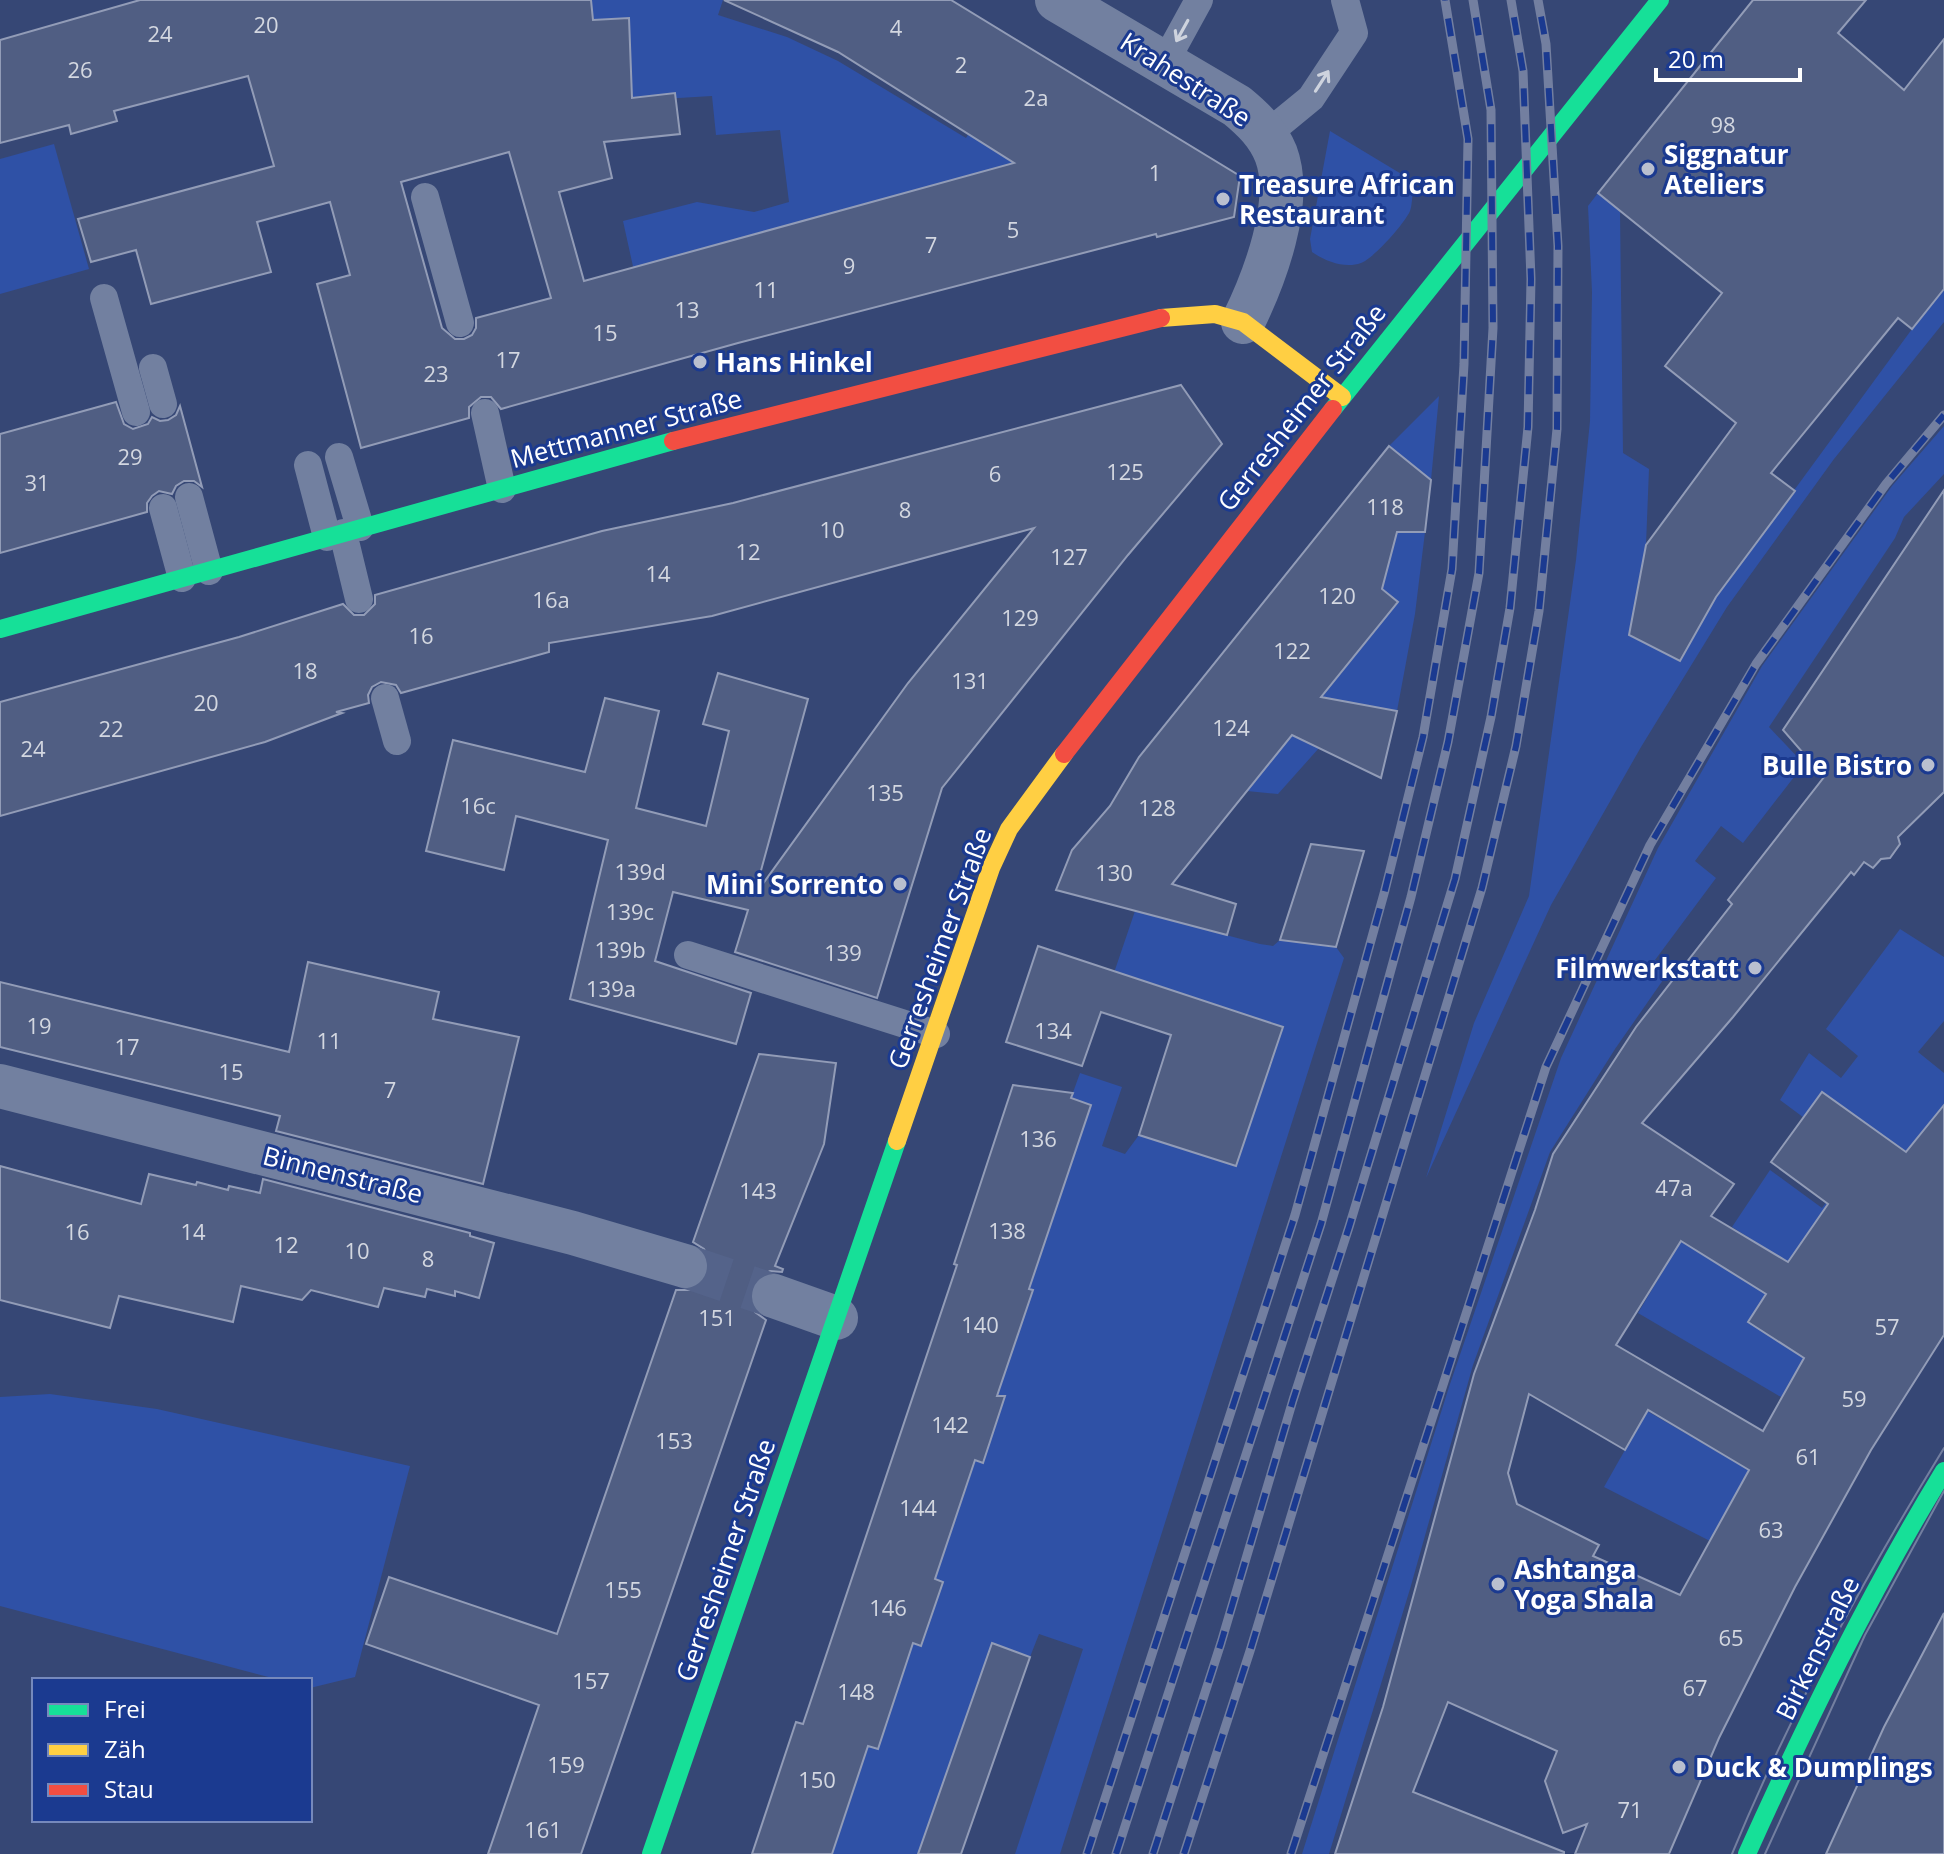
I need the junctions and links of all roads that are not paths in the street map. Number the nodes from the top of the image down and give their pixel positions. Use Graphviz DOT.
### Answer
graph roads {
  1 [pos="1057,0"];
  2 [pos="1199,0"];
  3 [pos="1345,0"];
  4 [pos="1660,0"];
  5 [pos="1165,62"];
  6 [pos="1266,135"];
  7 [pos="425,197"];
  8 [pos="104,298"];
  9 [pos="1243,322"];
  10 [pos="460,323"];
  11 [pos="153,368"];
  12 [pos="1342,397"];
  13 [pos="485,413"];
  14 [pos="339,457"];
  15 [pos="308,465"];
  16 [pos="502,489"];
  17 [pos="176,502"];
  18 [pos="343,532"];
  19 [pos="195,574"];
  20 [pos="359,599"];
  21 [pos="0,629"];
  22 [pos="385,698"];
  23 [pos="397,741"];
  24 [pos="688,955"];
  25 [pos="936,1034"];
  26 [pos="0,1086"];
  27 [pos="685,1266"];
  28 [pos="774,1296"];
  29 [pos="836,1318"];
  30 [pos="1944,1471"];
  31 [pos="651,1854"];
  32 [pos="1747,1854"];
  1 -- 5 [label="street, Krahestraße"];
  2 -- 5 [label="lane, one-way"];
  6 -- 3 [label="lane, one-way"];
  4 -- 12 [label="street, Gerresheimer Straße"];
  5 -- 6 [label="street, Krahestraße"];
  6 -- 9 [label="street, Krahestraße"];
  7 -- 10 [label="lane"];
  8 -- 11 [label="lane"];
  9 -- 12 [label="street, Mettmanner Straße"];
  9 -- 16 [label="street, Mettmanner Straße"];
  12 -- 25 [label="street, Gerresheimer Straße"];
  13 -- 16 [label="lane"];
  14 -- 18 [label="lane"];
  15 -- 18 [label="lane"];
  16 -- 18 [label="street, Mettmanner Straße"];
  17 -- 19 [label="lane"];
  18 -- 19 [label="street, Mettmanner Straße"];
  18 -- 20 [label="lane"];
  19 -- 21 [label="street, Mettmanner Straße"];
  22 -- 23 [label="lane"];
  24 -- 25 [label="lane"];
  25 -- 29 [label="street, Gerresheimer Straße"];
  26 -- 27 [label="street, Binnenstraße"];
  28 -- 29 [label="street"];
  29 -- 31 [label="street, Gerresheimer Straße"];
  30 -- 32 [label="street, Birkenstraße"];
}
